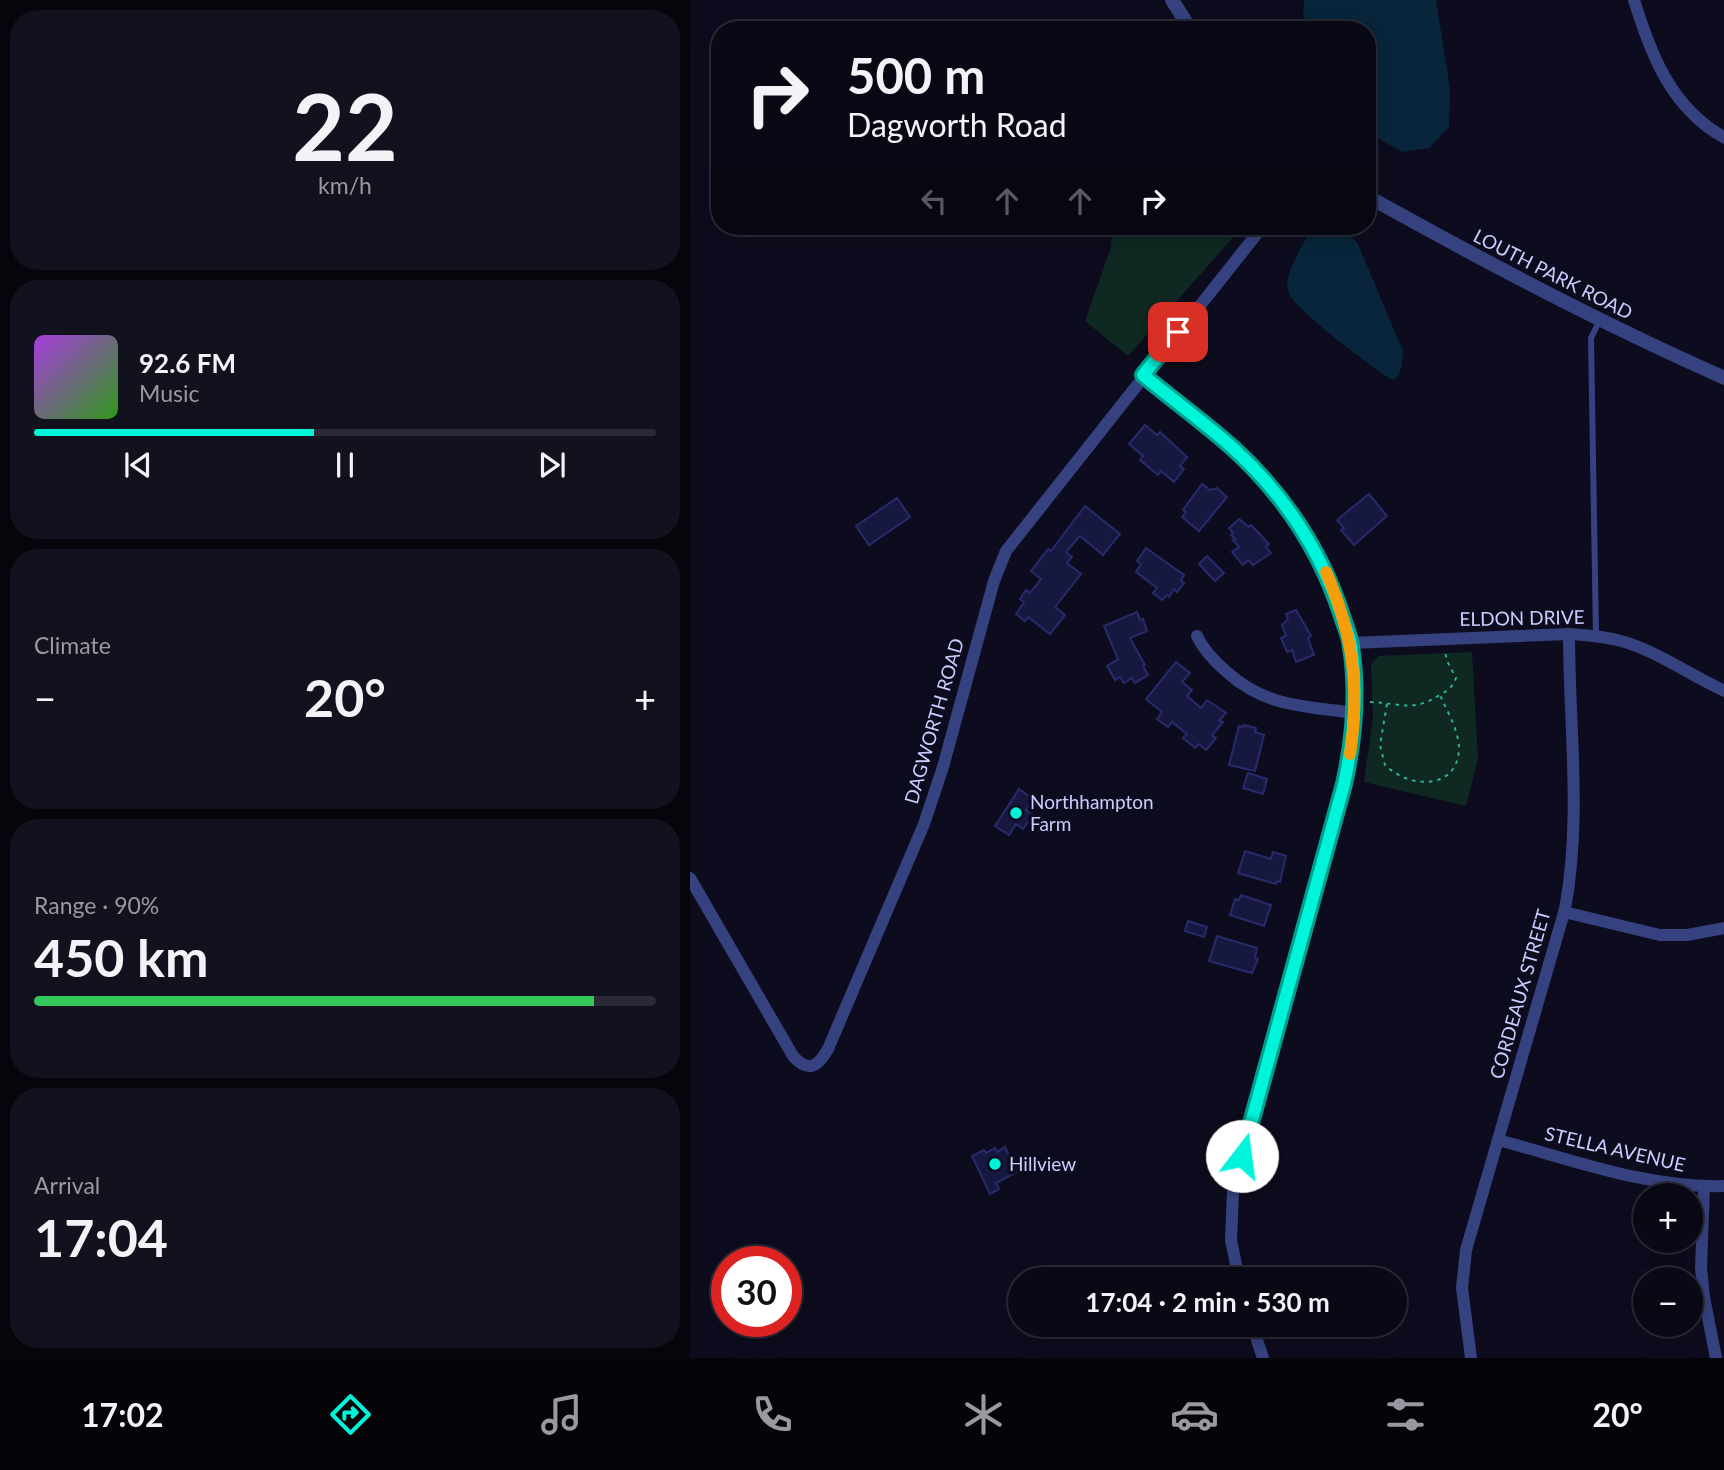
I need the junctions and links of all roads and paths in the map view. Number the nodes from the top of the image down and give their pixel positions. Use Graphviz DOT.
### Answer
graph roads {
  1 [pos="1172,0"];
  2 [pos="1634,0"];
  3 [pos="1185,21"];
  4 [pos="1724,138"];
  5 [pos="1376,201"];
  6 [pos="1256,235"];
  7 [pos="1600,320"];
  8 [pos="1143,375"];
  9 [pos="1724,378"];
  10 [pos="1568,634"];
  11 [pos="1197,636"];
  12 [pos="1596,636"];
  13 [pos="1351,643"];
  14 [pos="1445,650"];
  15 [pos="1724,691"];
  16 [pos="1440,695"];
  17 [pos="1370,702"];
  18 [pos="1387,704"];
  19 [pos="1354,713"];
  20 [pos="690,878"];
  21 [pos="1564,912"];
  22 [pos="1724,928"];
  23 [pos="1498,1140"];
  24 [pos="1704,1186"];
  25 [pos="1724,1186"];
  26 [pos="1236,1267"];
  27 [pos="1256,1337"];
  28 [pos="1263,1358"];
  29 [pos="1471,1358"];
  30 [pos="1716,1358"];
  1 -- 3 [label="street"];
  2 -- 4 [label="street"];
  5 -- 7 [label="street, LOUTH PARK ROAD"];
  6 -- 8 [label="street, DAGWORTH ROAD"];
  7 -- 9 [label="street, LOUTH PARK ROAD"];
  7 -- 12 [label="lane"];
  8 -- 13 [label="street"];
  8 -- 20 [label="street, DAGWORTH ROAD"];
  10 -- 12 [label="street, ELDON DRIVE"];
  10 -- 13 [label="street, ELDON DRIVE"];
  10 -- 21 [label="street, CORDEAUX STREET"];
  11 -- 19 [label="street"];
  12 -- 15 [label="street, ELDON DRIVE"];
  13 -- 19 [label="street"];
  14 -- 16 [label="path"];
  16 -- 18 [label="path"];
  16 -- 18 [label="path"];
  17 -- 18 [label="path"];
  19 -- 26 [label="street"];
  21 -- 22 [label="street"];
  21 -- 23 [label="street, CORDEAUX STREET"];
  23 -- 24 [label="street, STELLA AVENUE"];
  23 -- 29 [label="street, CORDEAUX STREET"];
  24 -- 25 [label="street, STELLA AVENUE"];
  24 -- 30 [label="street"];
  27 -- 28 [label="street"];
}
